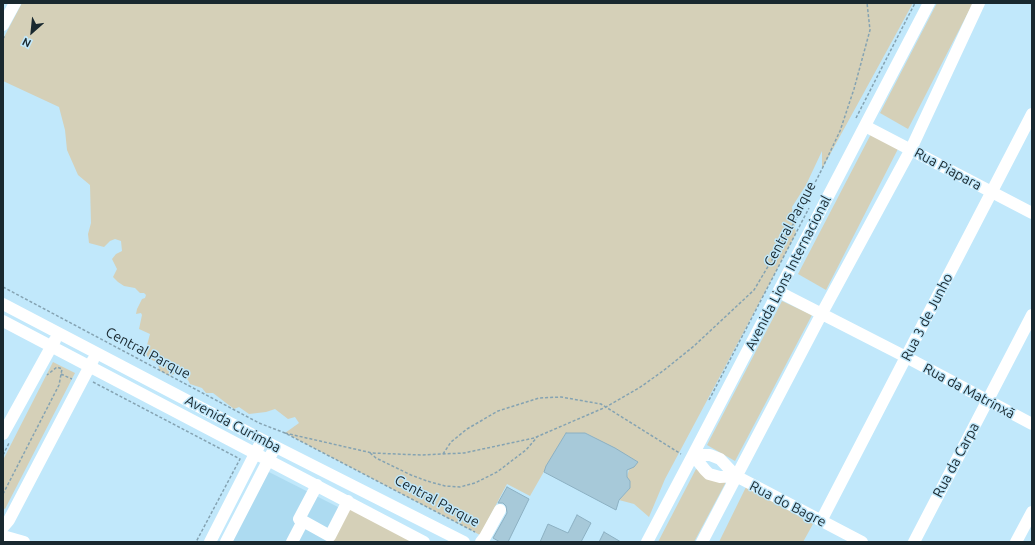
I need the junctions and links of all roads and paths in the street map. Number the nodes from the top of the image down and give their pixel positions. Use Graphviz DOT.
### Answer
graph roads {
  1 [pos="15,3"];
  2 [pos="867,3"];
  3 [pos="915,3"];
  4 [pos="929,3"];
  5 [pos="979,3"];
  6 [pos="3,25"];
  7 [pos="1032,114"];
  8 [pos="859,125"];
  9 [pos="910,149"];
  10 [pos="992,192"];
  11 [pos="810,206"];
  12 [pos="1032,213"];
  13 [pos="3,287"];
  14 [pos="779,292"];
  15 [pos="3,304"];
  16 [pos="822,313"];
  17 [pos="1032,315"];
  18 [pos="3,321"];
  19 [pos="58,333"];
  20 [pos="51,346"];
  21 [pos="96,353"];
  22 [pos="906,357"];
  23 [pos="90,366"];
  24 [pos="44,376"];
  25 [pos="89,380"];
  26 [pos="987,400"];
  27 [pos="707,404"];
  28 [pos="606,407"];
  29 [pos="1032,424"];
  30 [pos="285,433"];
  31 [pos="538,436"];
  32 [pos="6,438"];
  33 [pos="262,440"];
  34 [pos="276,447"];
  35 [pos="369,452"];
  36 [pos="256,453"];
  37 [pos="443,454"];
  38 [pos="3,455"];
  39 [pos="687,455"];
  40 [pos="269,459"];
  41 [pos="736,476"];
  42 [pos="317,485"];
  43 [pos="3,494"];
  44 [pos="348,501"];
  45 [pos="502,511"];
  46 [pos="1032,512"];
  47 [pos="303,521"];
  48 [pos="821,521"];
  49 [pos="3,527"];
  50 [pos="3,536"];
  51 [pos="485,540"];
  52 [pos="24,542"];
  53 [pos="196,542"];
  54 [pos="210,542"];
  55 [pos="226,542"];
  56 [pos="292,542"];
  57 [pos="424,542"];
  58 [pos="464,542"];
  59 [pos="647,542"];
  60 [pos="702,542"];
  61 [pos="862,542"];
  62 [pos="914,542"];
  63 [pos="1016,542"];
  1 -- 6 [label="street"];
  2 -- 28 [label="path, Central Parque"];
  3 -- 8 [label="path"];
  4 -- 8 [label="street, Avenida Lions Internacional"];
  5 -- 9 [label="street"];
  7 -- 10 [label="street, Rua 3 de Junho"];
  8 -- 9 [label="street, Rua Piapara"];
  8 -- 14 [label="street, Avenida Lions Internacional"];
  9 -- 10 [label="street, Rua Piapara"];
  9 -- 16 [label="street"];
  10 -- 12 [label="street, Rua Piapara"];
  10 -- 22 [label="street, Rua 3 de Junho"];
  11 -- 27 [label="path, Central Parque"];
  13 -- 30 [label="path, Central Parque"];
  14 -- 16 [label="street, Rua da Matrinxã"];
  14 -- 39 [label="street, Avenida Lions Internacional"];
  15 -- 19 [label="street, Avenida Curimba"];
  16 -- 22 [label="street, Rua da Matrinxã"];
  16 -- 41 [label="street"];
  17 -- 26 [label="street, Rua da Carpa"];
  18 -- 20 [label="street, Avenida Curimba"];
  19 -- 20 [label="street"];
  19 -- 21 [label="street, Avenida Curimba"];
  20 -- 23 [label="street, Avenida Curimba"];
  20 -- 32 [label="street"];
  21 -- 23 [label="street"];
  21 -- 33 [label="street, Avenida Curimba"];
  22 -- 26 [label="street, Rua da Matrinxã"];
  22 -- 48 [label="street, Rua 3 de Junho"];
  23 -- 36 [label="street, Avenida Curimba"];
  23 -- 49 [label="street"];
  24 -- 43 [label="path"];
  25 -- 53 [label="path"];
  26 -- 29 [label="street, Rua da Matrinxã"];
  26 -- 62 [label="street, Rua da Carpa"];
  28 -- 31 [label="path, Central Parque"];
  28 -- 37 [label="path"];
  28 -- 39 [label="path"];
  30 -- 35 [label="path, Central Parque"];
  30 -- 51 [label="path, Central Parque"];
  31 -- 35 [label="path"];
  31 -- 37 [label="path, Central Parque"];
  32 -- 38 [label="path"];
  33 -- 34 [label="street, Avenida Curimba"];
  33 -- 36 [label="street"];
  34 -- 40 [label="street"];
  34 -- 58 [label="street, Avenida Curimba"];
  35 -- 37 [label="path, Central Parque"];
  36 -- 40 [label="street, Avenida Curimba"];
  36 -- 54 [label="street"];
  39 -- 41 [label="street, Rua do Bagre"];
  39 -- 41 [label="street, Rua do Bagre"];
  39 -- 59 [label="street, Avenida Lions Internacional"];
  40 -- 42 [label="street, Avenida Curimba"];
  40 -- 55 [label="street"];
  41 -- 48 [label="street, Rua do Bagre"];
  41 -- 60 [label="street"];
  42 -- 44 [label="street, Avenida Curimba"];
  42 -- 47 [label="street"];
  44 -- 47 [label="street"];
  44 -- 57 [label="street, Avenida Curimba"];
  45 -- 51 [label="street"];
  46 -- 63 [label="street"];
  47 -- 56 [label="street"];
  48 -- 61 [label="street, Rua do Bagre"];
  50 -- 52 [label="street"];
}
